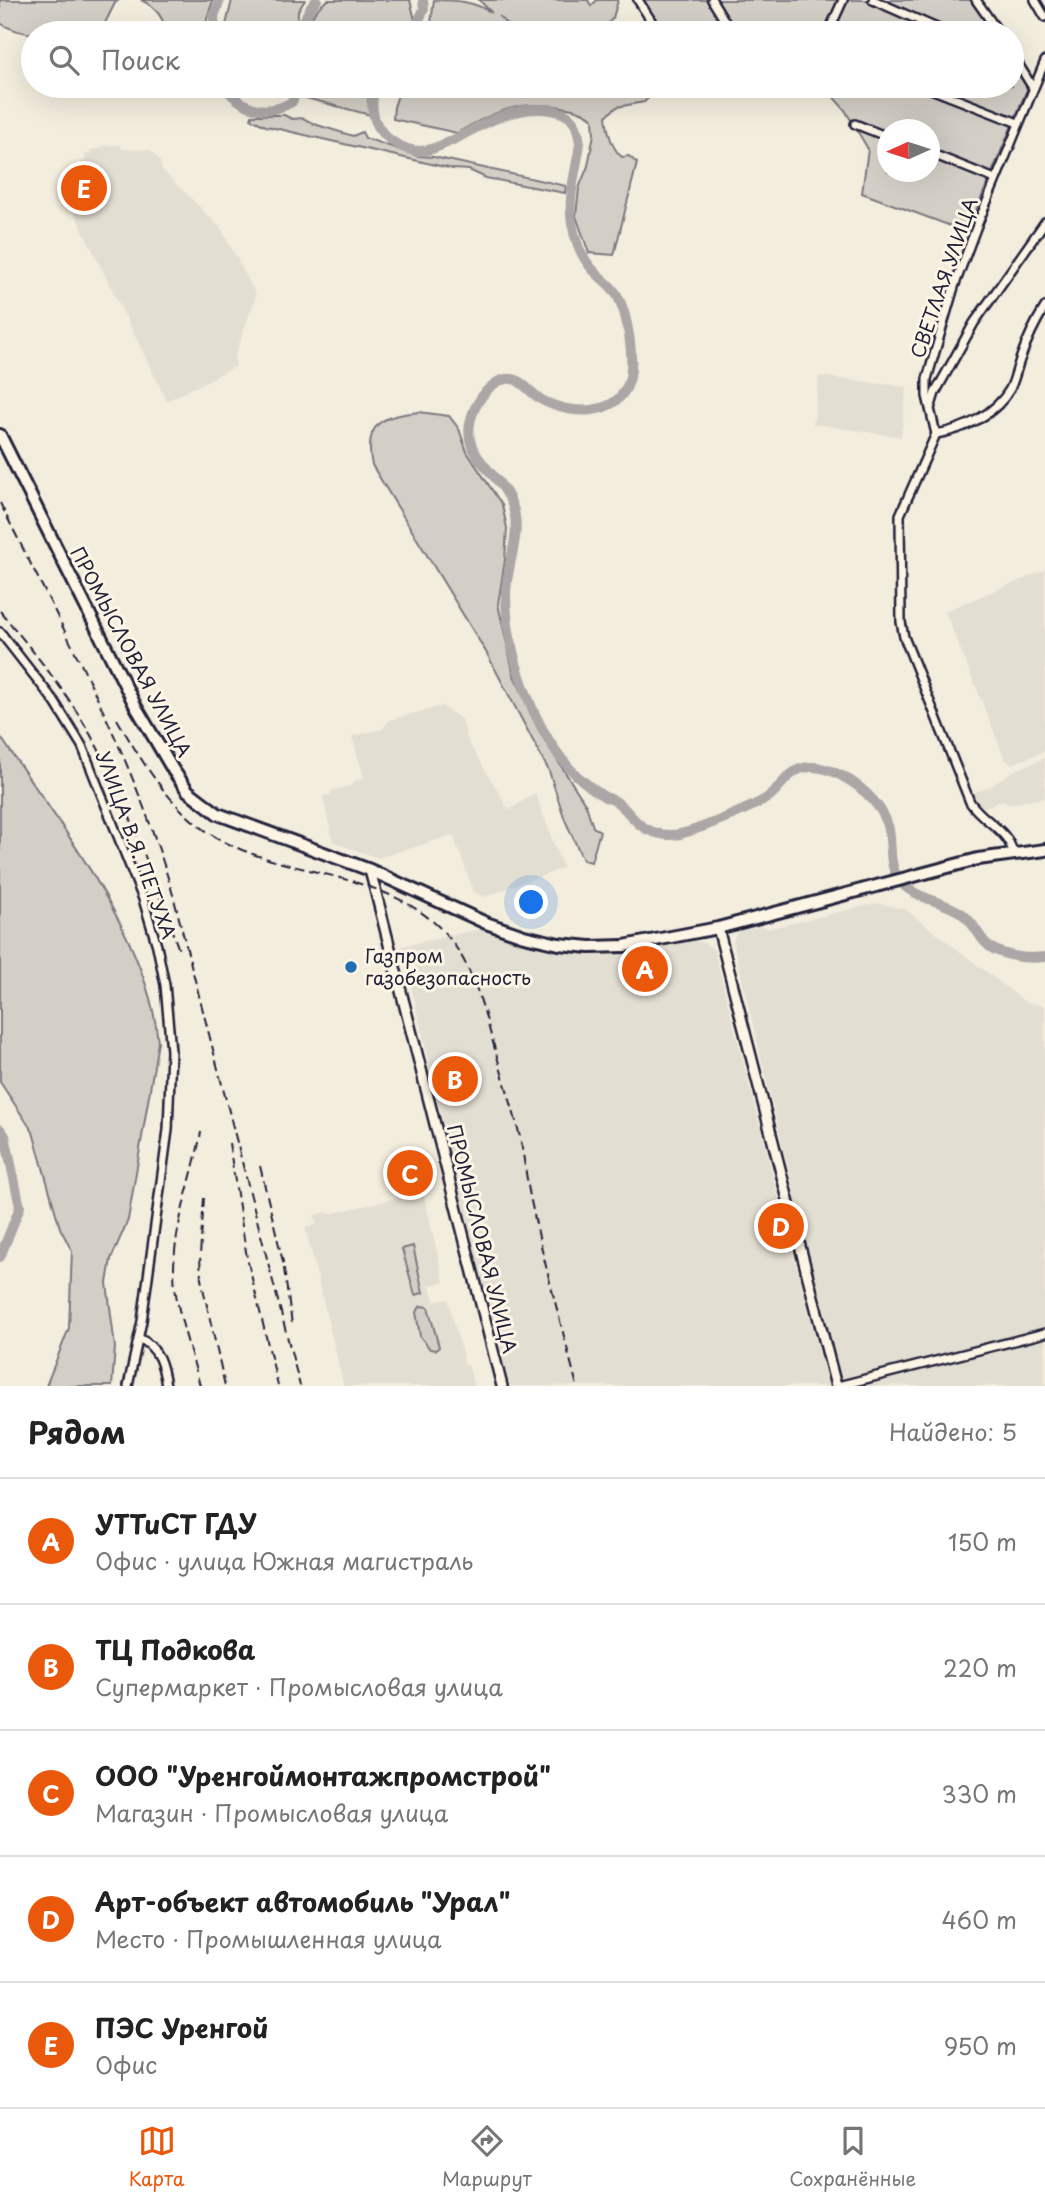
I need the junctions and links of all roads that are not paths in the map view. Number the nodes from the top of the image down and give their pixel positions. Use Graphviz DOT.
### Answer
graph roads {
  1 [pos="638,0"];
  2 [pos="712,0"];
  3 [pos="843,0"];
  4 [pos="873,0"];
  5 [pos="976,0"];
  6 [pos="1037,0"];
  7 [pos="1045,16"];
  8 [pos="651,21"];
  9 [pos="725,21"];
  10 [pos="833,21"];
  11 [pos="921,21"];
  12 [pos="991,21"];
  13 [pos="1045,61"];
  14 [pos="1024,73"];
  15 [pos="1033,88"];
  16 [pos="954,98"];
  17 [pos="1018,123"];
  18 [pos="855,124"];
  19 [pos="877,133"];
  20 [pos="940,157"];
  21 [pos="995,179"];
  22 [pos="1045,222"];
  23 [pos="1045,307"];
  24 [pos="930,407"];
  25 [pos="936,434"];
  26 [pos="0,435"];
  27 [pos="0,632"];
  28 [pos="1045,850"];
  29 [pos="1013,853"];
  30 [pos="370,870"];
  31 [pos="719,928"];
  32 [pos="1045,1333"];
  33 [pos="139,1338"];
  34 [pos="128,1386"];
  35 [pos="166,1386"];
  36 [pos="502,1386"];
  37 [pos="837,1386"];
  1 -- 8 [label="street"];
  2 -- 9 [label="street"];
  3 -- 10 [label="street"];
  4 -- 11 [label="street"];
  5 -- 12 [label="street"];
  6 -- 7 [label="street"];
  13 -- 15 [label="street, СВЕТЛАЯ УЛИЦА"];
  14 -- 15 [label="street"];
  15 -- 17 [label="street, СВЕТЛАЯ УЛИЦА"];
  16 -- 17 [label="street"];
  17 -- 21 [label="street, СВЕТЛАЯ УЛИЦА"];
  18 -- 19 [label="street"];
  20 -- 21 [label="street"];
  21 -- 24 [label="street, СВЕТЛАЯ УЛИЦА"];
  22 -- 24 [label="street"];
  23 -- 25 [label="street"];
  24 -- 25 [label="street, СВЕТЛАЯ УЛИЦА"];
  25 -- 29 [label="street"];
  26 -- 30 [label="highway, ПРОМЫСЛОВАЯ УЛИЦА"];
  27 -- 33 [label="street, УЛИЦА В.Я. ПЕТУХА"];
  28 -- 29 [label="highway"];
  29 -- 31 [label="highway"];
  30 -- 31 [label="highway"];
  30 -- 36 [label="main road, ПРОМЫСЛОВАЯ УЛИЦА"];
  31 -- 37 [label="main road"];
  32 -- 37 [label="street"];
  33 -- 34 [label="street, УЛИЦА В.Я. ПЕТУХА"];
  33 -- 35 [label="street"];
}
